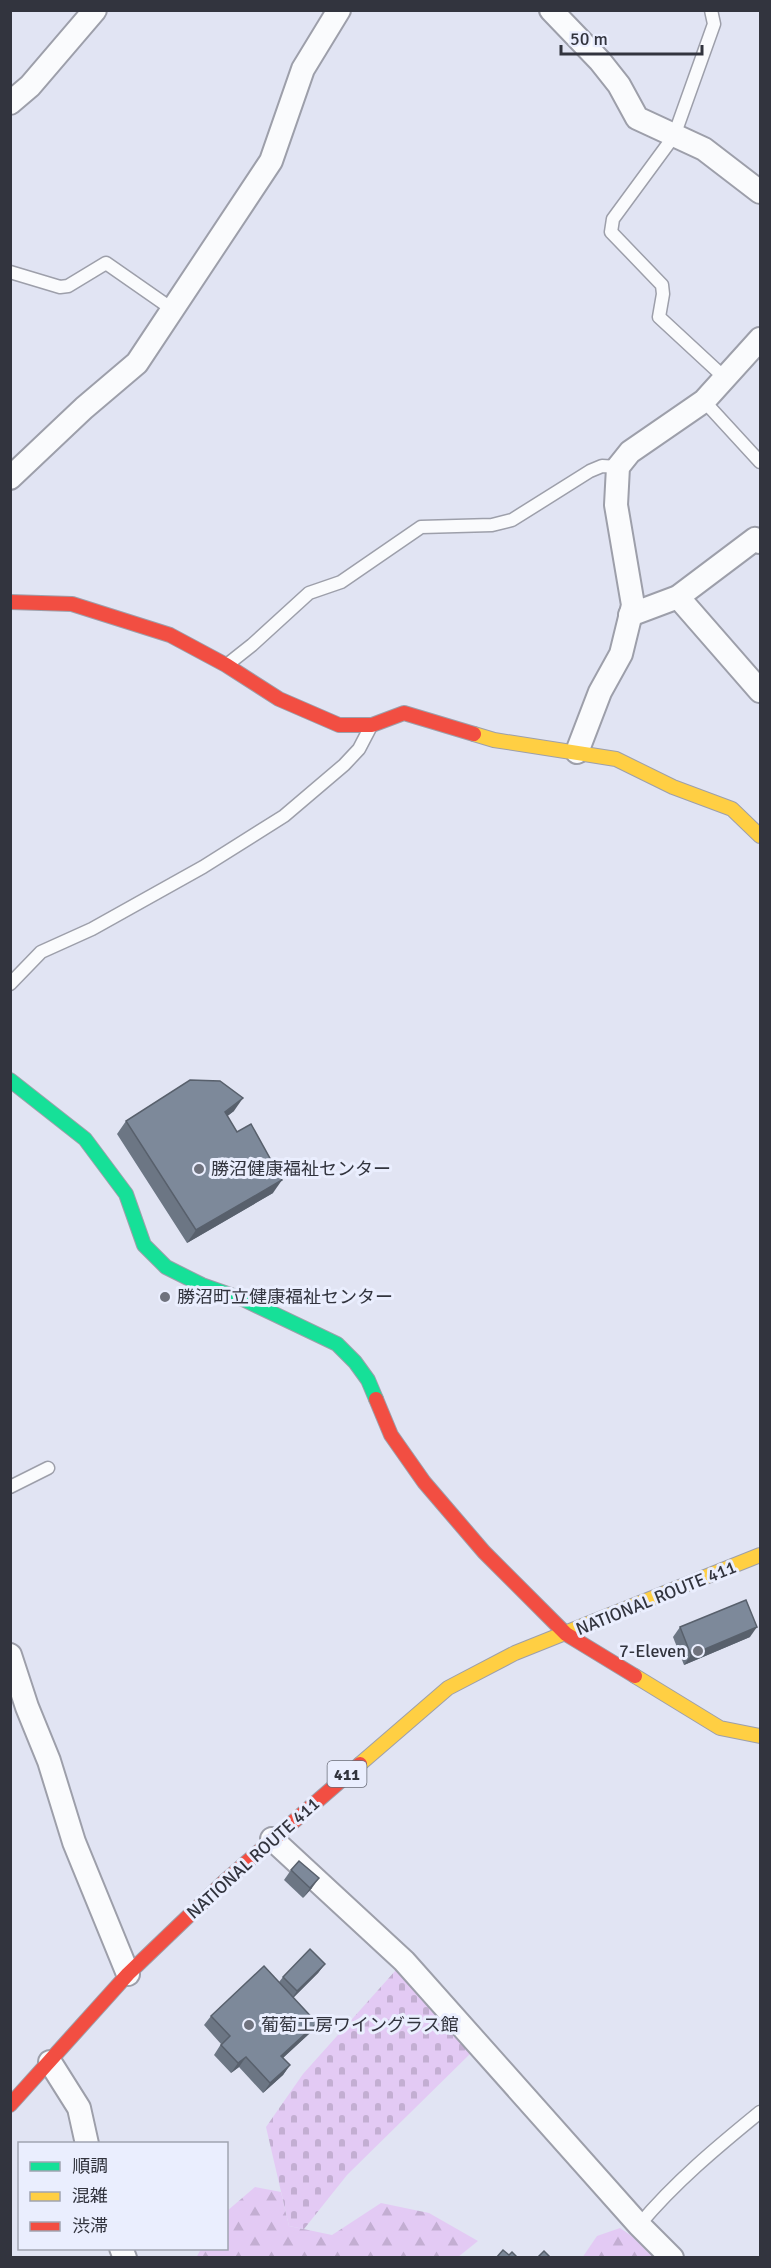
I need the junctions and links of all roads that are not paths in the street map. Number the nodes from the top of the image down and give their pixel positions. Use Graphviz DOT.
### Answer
graph roads {
  1 [pos="95,10"];
  2 [pos="339,10"];
  3 [pos="551,10"];
  4 [pos="711,10"];
  5 [pos="10,104"];
  6 [pos="674,136"];
  7 [pos="760,192"];
  8 [pos="10,272"];
  9 [pos="172,309"];
  10 [pos="760,339"];
  11 [pos="726,379"];
  12 [pos="704,401"];
  13 [pos="760,462"];
  14 [pos="618,467"];
  15 [pos="10,478"];
  16 [pos="760,542"];
  17 [pos="678,597"];
  18 [pos="10,602"];
  19 [pos="630,615"];
  20 [pos="226,665"];
  21 [pos="760,691"];
  22 [pos="372,725"];
  23 [pos="577,752"];
  24 [pos="760,836"];
  25 [pos="10,984"];
  26 [pos="10,1080"];
  27 [pos="48,1468"];
  28 [pos="10,1487"];
  29 [pos="760,1555"];
  30 [pos="566,1634"];
  31 [pos="10,1655"];
  32 [pos="760,1736"];
  33 [pos="272,1839"];
  34 [pos="128,1974"];
  35 [pos="50,2062"];
  36 [pos="10,2105"];
  37 [pos="760,2112"];
  38 [pos="87,2142"];
  39 [pos="639,2225"];
  40 [pos="672,2258"];
  1 -- 5 [label="street"];
  2 -- 9 [label="street"];
  3 -- 6 [label="street"];
  4 -- 6 [label="lane"];
  6 -- 7 [label="street"];
  6 -- 11 [label="lane"];
  8 -- 9 [label="lane"];
  9 -- 15 [label="street"];
  10 -- 11 [label="street"];
  11 -- 12 [label="street"];
  12 -- 13 [label="lane"];
  12 -- 14 [label="street"];
  14 -- 19 [label="street"];
  14 -- 20 [label="lane"];
  16 -- 17 [label="street"];
  17 -- 19 [label="street"];
  17 -- 21 [label="street"];
  18 -- 20 [label="main road"];
  19 -- 23 [label="street"];
  20 -- 22 [label="main road"];
  22 -- 23 [label="main road"];
  22 -- 25 [label="lane"];
  23 -- 24 [label="main road"];
  26 -- 30 [label="main road"];
  27 -- 28 [label="lane"];
  29 -- 30 [label="main road, NATIONAL ROUTE 411 / 411"];
  30 -- 32 [label="main road"];
  30 -- 33 [label="main road, NATIONAL ROUTE 411 / 411"];
  31 -- 34 [label="street"];
  33 -- 34 [label="main road, NATIONAL ROUTE 411 / 411"];
  33 -- 39 [label="street"];
  34 -- 35 [label="main road, NATIONAL ROUTE 411 / 411"];
  35 -- 36 [label="main road, NATIONAL ROUTE 411 / 411"];
  35 -- 38 [label="street"];
  37 -- 39 [label="lane"];
  39 -- 40 [label="street"];
}
